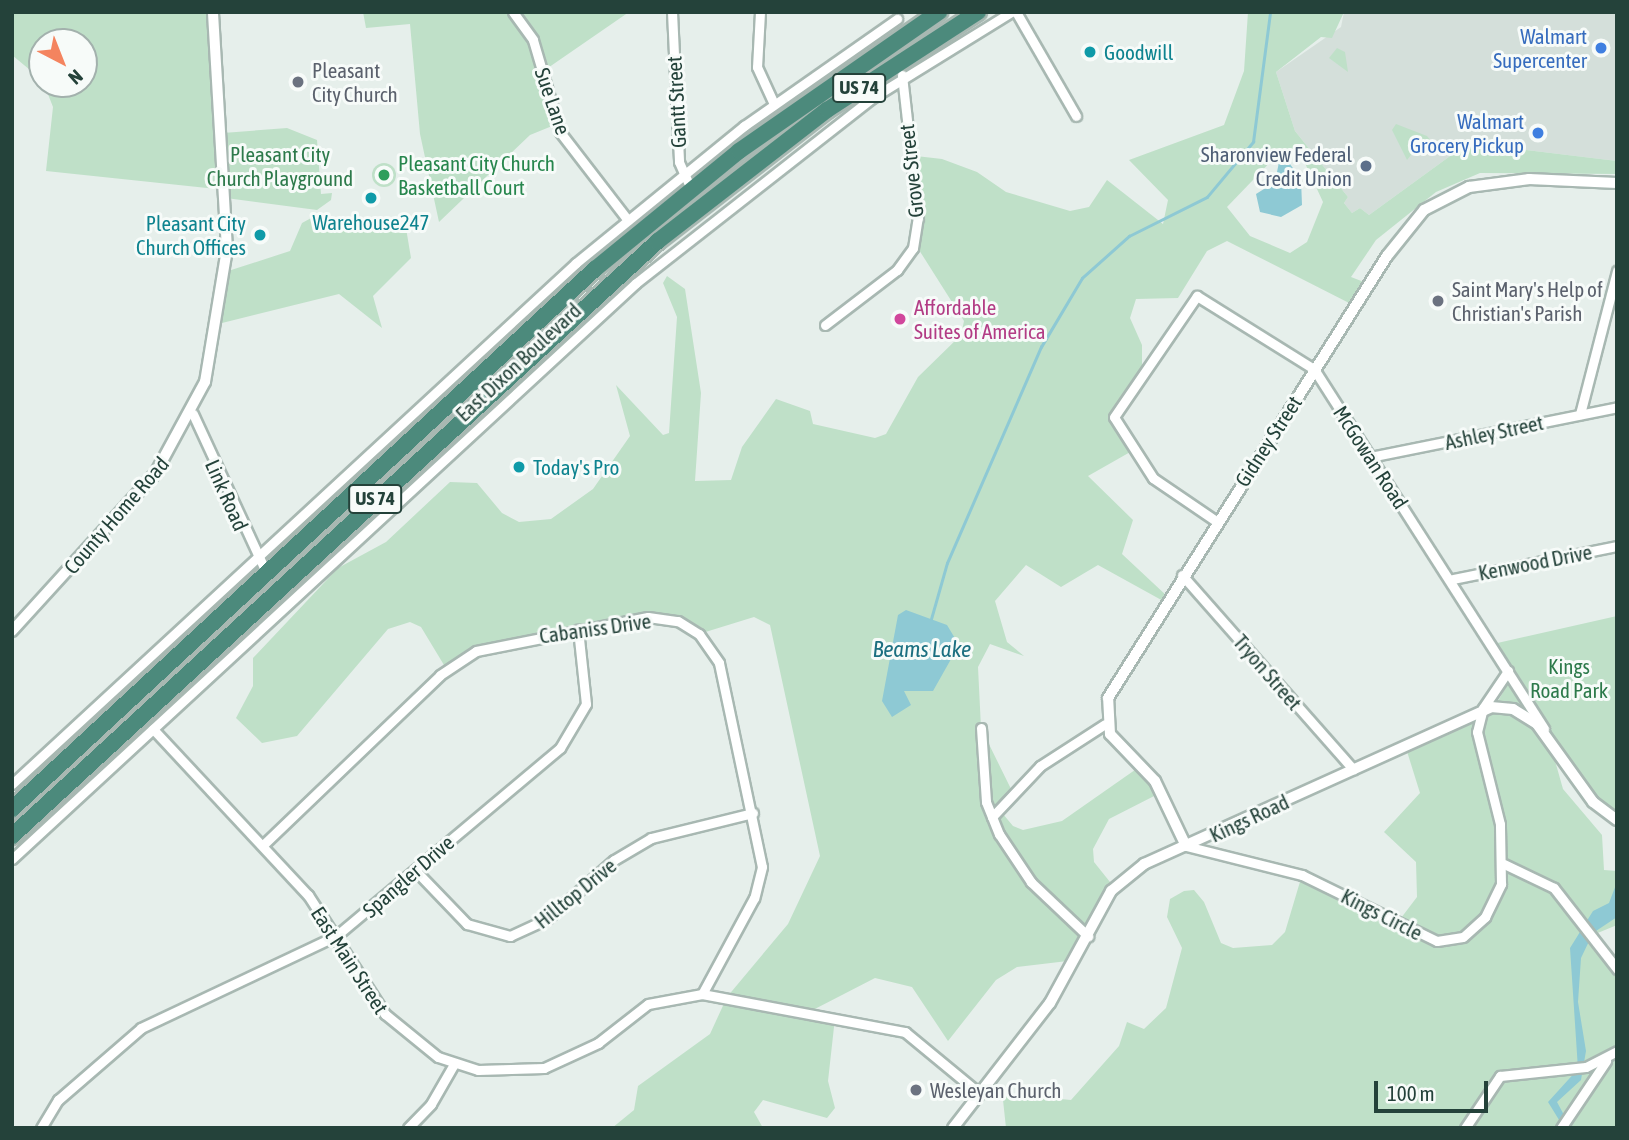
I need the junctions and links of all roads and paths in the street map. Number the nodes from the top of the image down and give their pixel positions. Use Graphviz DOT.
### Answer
graph roads {
  1 [pos="213,12"];
  2 [pos="513,12"];
  3 [pos="672,12"];
  4 [pos="760,12"];
  5 [pos="939,12"];
  6 [pos="955,12"];
  7 [pos="978,12"];
  8 [pos="1014,12"];
  9 [pos="897,16"];
  10 [pos="898,38"];
  11 [pos="902,60"];
  12 [pos="902,79"];
  13 [pos="774,104"];
  14 [pos="827,110"];
  15 [pos="1076,116"];
  16 [pos="681,176"];
  17 [pos="1617,183"];
  18 [pos="691,189"];
  19 [pos="627,219"];
  20 [pos="595,269"];
  21 [pos="1617,271"];
  22 [pos="825,325"];
  23 [pos="480,352"];
  24 [pos="491,365"];
  25 [pos="1314,369"];
  26 [pos="512,372"];
  27 [pos="523,386"];
  28 [pos="1617,407"];
  29 [pos="192,414"];
  30 [pos="1580,414"];
  31 [pos="428,450"];
  32 [pos="1370,457"];
  33 [pos="1216,521"];
  34 [pos="1617,546"];
  35 [pos="256,559"];
  36 [pos="267,574"];
  37 [pos="1182,575"];
  38 [pos="1452,579"];
  39 [pos="578,629"];
  40 [pos="12,631"];
  41 [pos="1508,671"];
  42 [pos="151,683"];
  43 [pos="1483,708"];
  44 [pos="1105,724"];
  45 [pos="981,728"];
  46 [pos="153,729"];
  47 [pos="1547,733"];
  48 [pos="45,754"];
  49 [pos="57,768"];
  50 [pos="1353,769"];
  51 [pos="84,782"];
  52 [pos="12,784"];
  53 [pos="12,808"];
  54 [pos="752,813"];
  55 [pos="992,817"];
  56 [pos="1617,820"];
  57 [pos="12,823"];
  58 [pos="12,836"];
  59 [pos="263,845"];
  60 [pos="1186,846"];
  61 [pos="12,859"];
  62 [pos="1504,864"];
  63 [pos="416,871"];
  64 [pos="336,936"];
  65 [pos="1088,936"];
  66 [pos="1617,969"];
  67 [pos="702,994"];
  68 [pos="1617,1051"];
  69 [pos="1606,1061"];
  70 [pos="454,1064"];
  71 [pos="980,1094"];
  72 [pos="41,1128"];
  73 [pos="408,1128"];
  74 [pos="953,1128"];
  75 [pos="1465,1128"];
  76 [pos="1561,1128"];
  1 -- 29 [label="street, County Home Road"];
  2 -- 19 [label="street, Sue Lane"];
  3 -- 16 [label="street, Gantt Street"];
  4 -- 13 [label="street"];
  5 -- 10 [label="highway, East Dixon Boulevard / US 74"];
  6 -- 11 [label="highway"];
  7 -- 11 [label="highway, East Dixon Boulevard / US 74"];
  8 -- 12 [label="street, East Dixon Boulevard"];
  8 -- 15 [label="street"];
  9 -- 10 [label="street"];
  9 -- 13 [label="street, East Dixon Boulevard"];
  10 -- 14 [label="highway"];
  10 -- 18 [label="highway, East Dixon Boulevard / US 74"];
  11 -- 12 [label="street, Grove Street"];
  11 -- 14 [label="highway, East Dixon Boulevard / US 74"];
  12 -- 22 [label="street, Grove Street"];
  12 -- 27 [label="street, East Dixon Boulevard"];
  13 -- 16 [label="street, East Dixon Boulevard"];
  14 -- 26 [label="highway, East Dixon Boulevard / US 74"];
  16 -- 18 [label="street, Gantt Street"];
  16 -- 19 [label="street, East Dixon Boulevard"];
  17 -- 25 [label="street, Gidney Street"];
  18 -- 20 [label="highway, East Dixon Boulevard / US 74"];
  19 -- 23 [label="street, East Dixon Boulevard"];
  20 -- 24 [label="highway, East Dixon Boulevard / US 74"];
  20 -- 26 [label="highway"];
  21 -- 30 [label="street"];
  23 -- 24 [label="street, East Dixon Boulevard"];
  23 -- 35 [label="street, East Dixon Boulevard"];
  24 -- 31 [label="highway"];
  24 -- 36 [label="highway, East Dixon Boulevard / US 74"];
  25 -- 32 [label="street, McGowan Road"];
  25 -- 33 [label="street, Gidney Street"];
  25 -- 33 [label="street, McGowan Road"];
  26 -- 27 [label="street"];
  26 -- 31 [label="highway, East Dixon Boulevard / US 74"];
  27 -- 46 [label="street, East Dixon Boulevard"];
  28 -- 30 [label="street, Ashley Street"];
  29 -- 35 [label="street, Link Road"];
  29 -- 40 [label="street, County Home Road"];
  30 -- 32 [label="street, Ashley Street"];
  31 -- 51 [label="highway, East Dixon Boulevard / US 74"];
  32 -- 38 [label="street, McGowan Road"];
  33 -- 37 [label="street, Gidney Street"];
  34 -- 38 [label="street, Kenwood Drive"];
  35 -- 36 [label="street, Link Road"];
  35 -- 48 [label="street, East Dixon Boulevard"];
  36 -- 42 [label="highway, East Dixon Boulevard / US 74"];
  37 -- 44 [label="street, Gidney Street"];
  37 -- 50 [label="street, Tryon Street"];
  38 -- 41 [label="street, McGowan Road"];
  39 -- 54 [label="street, Cabaniss Drive"];
  39 -- 59 [label="street, Cabaniss Drive"];
  39 -- 63 [label="street, Spangler Drive"];
  41 -- 43 [label="street"];
  41 -- 47 [label="street, McGowan Road"];
  42 -- 49 [label="highway, East Dixon Boulevard / US 74"];
  42 -- 51 [label="highway"];
  43 -- 47 [label="street"];
  43 -- 50 [label="street, Kings Road"];
  43 -- 62 [label="street"];
  44 -- 55 [label="street"];
  44 -- 60 [label="street"];
  45 -- 55 [label="street"];
  46 -- 51 [label="street, East Dixon Boulevard"];
  46 -- 59 [label="street, East Main Street"];
  47 -- 56 [label="street"];
  48 -- 49 [label="street"];
  48 -- 52 [label="street, East Dixon Boulevard"];
  49 -- 53 [label="highway, East Dixon Boulevard / US 74"];
  49 -- 57 [label="highway"];
  50 -- 60 [label="street, Kings Road"];
  51 -- 58 [label="highway, East Dixon Boulevard / US 74"];
  51 -- 61 [label="street, East Dixon Boulevard"];
  54 -- 63 [label="street, Hilltop Drive"];
  54 -- 67 [label="street, Cabaniss Drive"];
  55 -- 65 [label="street"];
  59 -- 64 [label="street, East Main Street"];
  60 -- 62 [label="street, Kings Circle"];
  60 -- 65 [label="street, Kings Road"];
  62 -- 66 [label="street"];
  63 -- 64 [label="street, Spangler Drive"];
  64 -- 70 [label="street, East Main Street"];
  64 -- 72 [label="street, Spangler Drive"];
  65 -- 71 [label="street, Kings Road"];
  67 -- 70 [label="street, East Main Street"];
  67 -- 71 [label="street, East Main Street"];
  68 -- 69 [label="street"];
  69 -- 75 [label="street"];
  69 -- 76 [label="street"];
  70 -- 73 [label="street"];
  71 -- 74 [label="street, Kings Road"];
}
